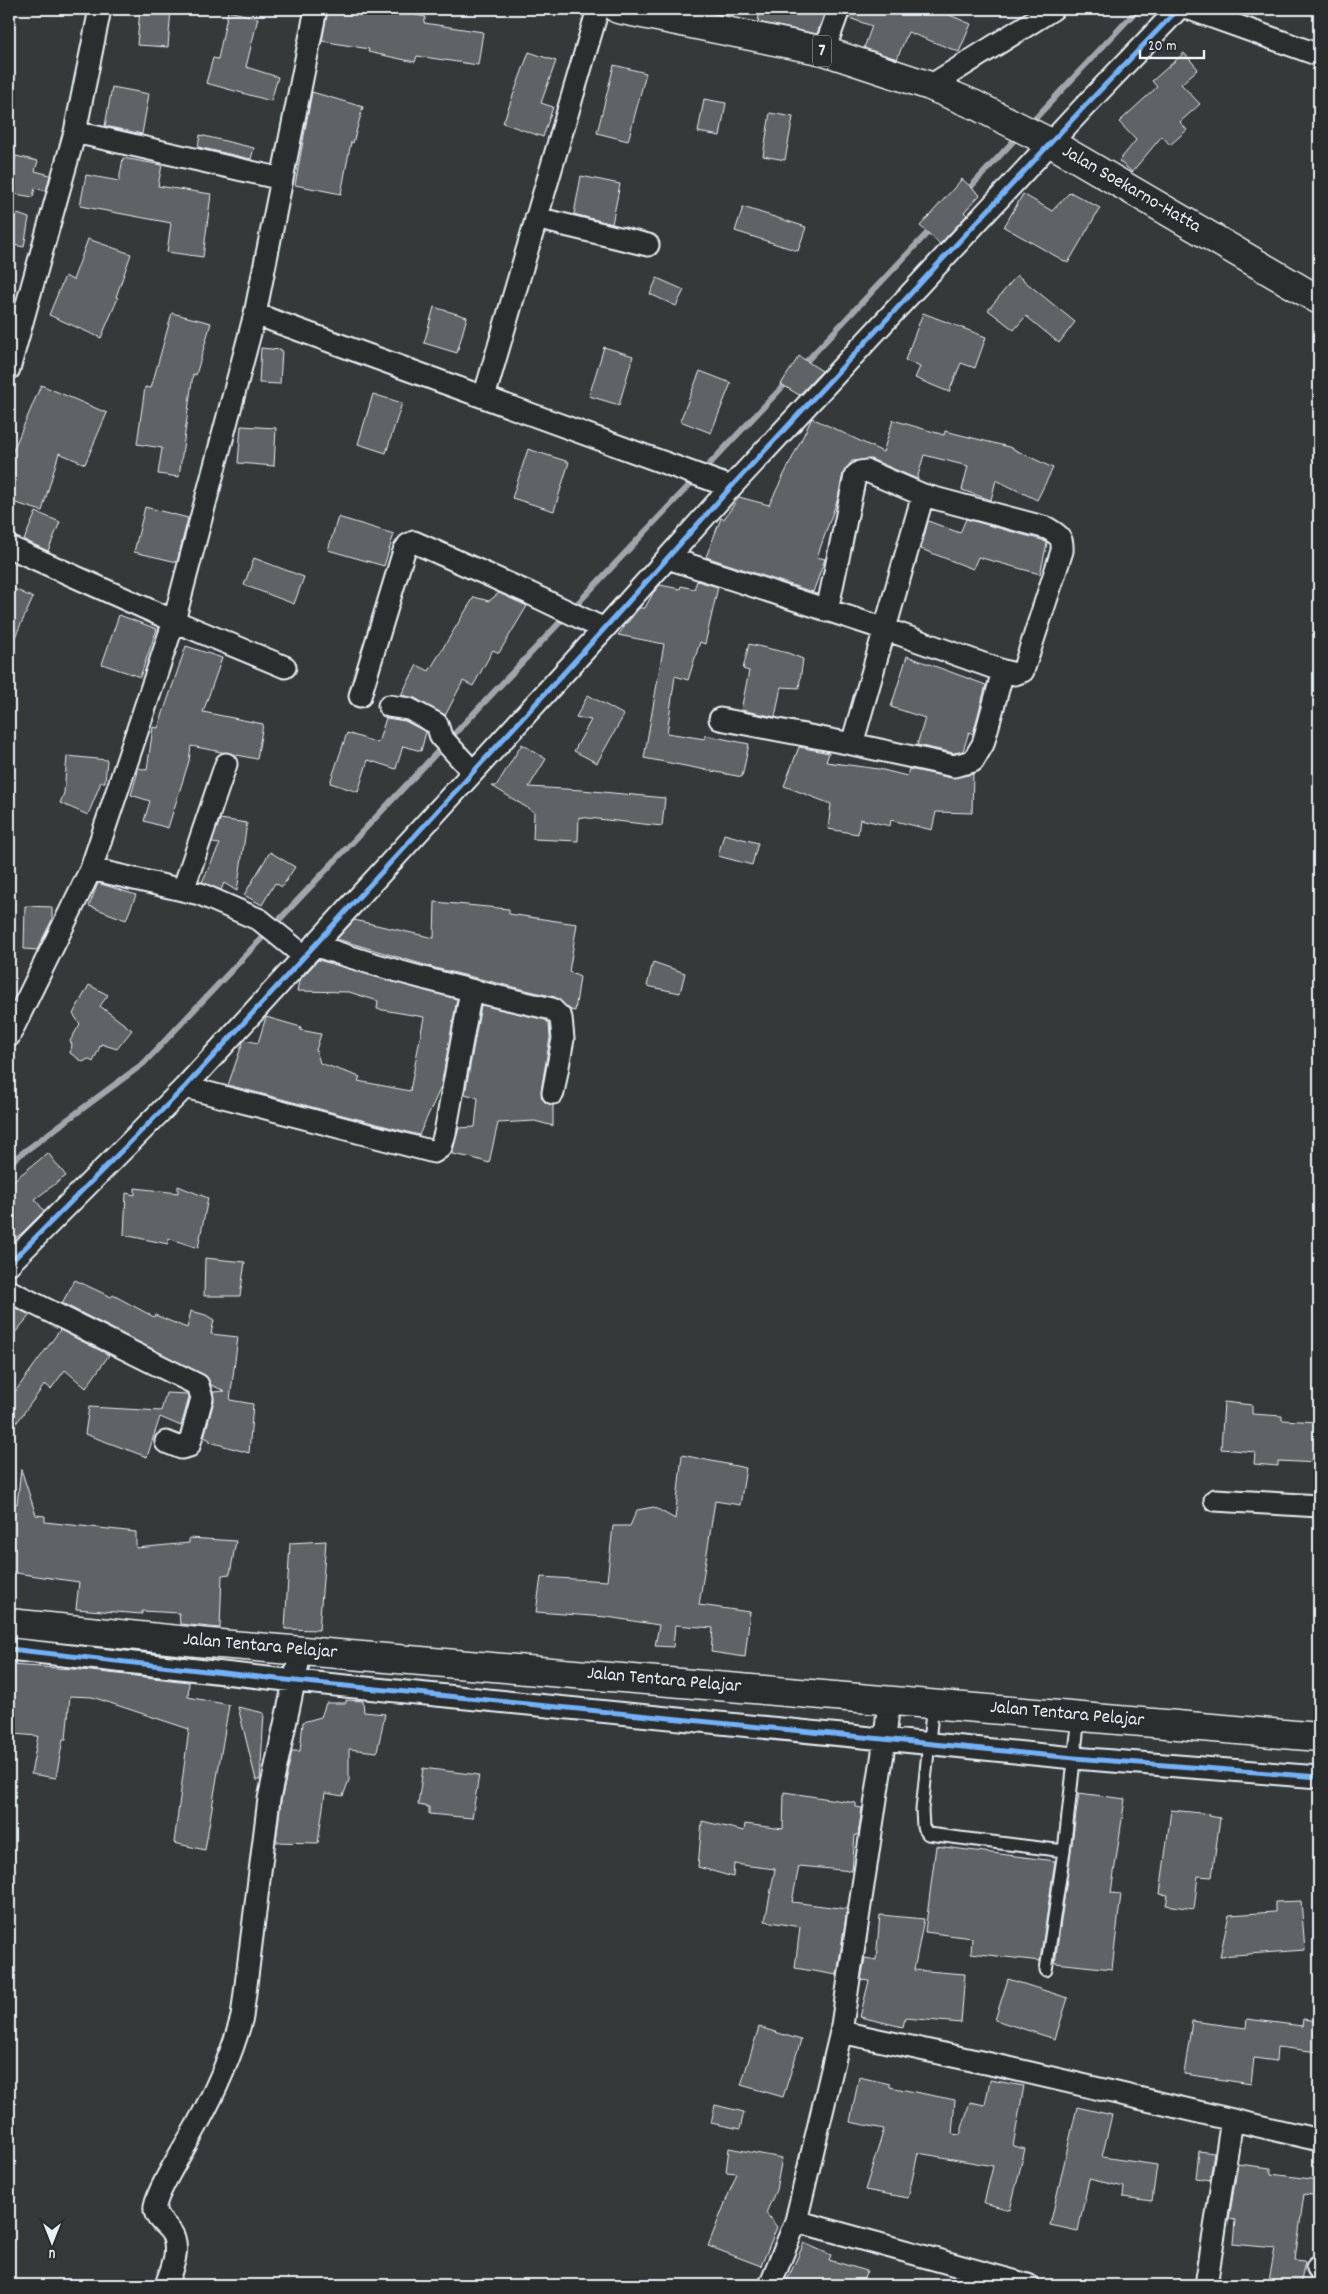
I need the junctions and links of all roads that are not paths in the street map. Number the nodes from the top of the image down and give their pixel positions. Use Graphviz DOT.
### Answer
graph roads {
  1 [pos="100,9"];
  2 [pos="316,9"];
  3 [pos="598,9"];
  4 [pos="618,9"];
  5 [pos="838,9"];
  6 [pos="1054,9"];
  7 [pos="1178,9"];
  8 [pos="1190,9"];
  9 [pos="824,51"];
  10 [pos="1319,55"];
  11 [pos="930,86"];
  12 [pos="74,132"];
  13 [pos="1034,134"];
  14 [pos="282,179"];
  15 [pos="536,218"];
  16 [pos="648,245"];
  17 [pos="1319,300"];
  18 [pos="256,314"];
  19 [pos="9,369"];
  20 [pos="484,397"];
  21 [pos="731,487"];
  22 [pos="923,495"];
  23 [pos="9,547"];
  24 [pos="668,558"];
  25 [pos="827,611"];
  26 [pos="174,621"];
  27 [pos="604,630"];
  28 [pos="885,630"];
  29 [pos="285,667"];
  30 [pos="1003,671"];
  31 [pos="360,696"];
  32 [pos="389,706"];
  33 [pos="720,719"];
  34 [pos="852,744"];
  35 [pos="226,764"];
  36 [pos="466,765"];
  37 [pos="91,869"];
  38 [pos="183,890"];
  39 [pos="309,951"];
  40 [pos="471,991"];
  41 [pos="9,1036"];
  42 [pos="185,1087"];
  43 [pos="553,1093"];
  44 [pos="9,1264"];
  45 [pos="9,1291"];
  46 [pos="166,1442"];
  47 [pos="1215,1500"];
  48 [pos="1319,1506"];
  49 [pos="9,1623"];
  50 [pos="9,1649"];
  51 [pos="301,1650"];
  52 [pos="295,1681"];
  53 [pos="888,1700"];
  54 [pos="933,1703"];
  55 [pos="1079,1716"];
  56 [pos="1319,1737"];
  57 [pos="885,1739"];
  58 [pos="928,1743"];
  59 [pos="1074,1758"];
  60 [pos="1319,1777"];
  61 [pos="1064,1851"];
  62 [pos="1046,1970"];
  63 [pos="841,2032"];
  64 [pos="1232,2120"];
  65 [pos="1319,2140"];
  66 [pos="796,2220"];
  67 [pos="166,2285"];
  68 [pos="770,2285"];
  69 [pos="1028,2285"];
  70 [pos="1206,2285"];
  1 -- 12 [label="street"];
  2 -- 14 [label="street"];
  3 -- 15 [label="street"];
  4 -- 9 [label="main road, Jalan Soekarno-Hatta / 7"];
  5 -- 9 [label="street"];
  6 -- 11 [label="street"];
  7 -- 13 [label="street"];
  8 -- 10 [label="street"];
  9 -- 11 [label="main road, Jalan Soekarno-Hatta / 7"];
  11 -- 13 [label="main road, Jalan Soekarno-Hatta / 7"];
  12 -- 14 [label="street"];
  12 -- 19 [label="street"];
  13 -- 17 [label="main road, Jalan Soekarno-Hatta / 7"];
  13 -- 21 [label="street"];
  14 -- 18 [label="street"];
  15 -- 16 [label="street"];
  15 -- 20 [label="street"];
  18 -- 20 [label="street"];
  18 -- 26 [label="street"];
  20 -- 21 [label="street"];
  21 -- 24 [label="street"];
  22 -- 25 [label="street"];
  22 -- 28 [label="street"];
  22 -- 30 [label="street"];
  23 -- 26 [label="street"];
  24 -- 25 [label="street"];
  24 -- 27 [label="street"];
  25 -- 28 [label="street"];
  26 -- 29 [label="street"];
  26 -- 37 [label="street"];
  27 -- 31 [label="street"];
  27 -- 36 [label="street"];
  28 -- 30 [label="street"];
  28 -- 34 [label="street"];
  30 -- 34 [label="street"];
  32 -- 36 [label="street"];
  33 -- 34 [label="street"];
  35 -- 38 [label="street"];
  36 -- 39 [label="street"];
  37 -- 38 [label="street"];
  37 -- 41 [label="street"];
  38 -- 39 [label="street"];
  39 -- 40 [label="street"];
  39 -- 42 [label="street"];
  40 -- 42 [label="street"];
  40 -- 43 [label="street"];
  42 -- 44 [label="street"];
  45 -- 46 [label="street"];
  47 -- 48 [label="street"];
  49 -- 51 [label="main road, Jalan Tentara Pelajar"];
  50 -- 52 [label="street"];
  51 -- 52 [label="street"];
  51 -- 53 [label="main road, Jalan Tentara Pelajar"];
  52 -- 57 [label="street"];
  52 -- 67 [label="street"];
  53 -- 54 [label="main road, Jalan Tentara Pelajar"];
  53 -- 57 [label="street"];
  54 -- 55 [label="main road, Jalan Tentara Pelajar"];
  54 -- 58 [label="lane"];
  55 -- 56 [label="main road, Jalan Tentara Pelajar"];
  55 -- 59 [label="lane"];
  57 -- 58 [label="street"];
  57 -- 63 [label="street"];
  58 -- 59 [label="street"];
  58 -- 61 [label="lane"];
  59 -- 60 [label="street"];
  59 -- 61 [label="lane"];
  61 -- 62 [label="lane"];
  63 -- 64 [label="street"];
  63 -- 66 [label="street"];
  64 -- 65 [label="street"];
  64 -- 70 [label="street"];
  66 -- 68 [label="street"];
  66 -- 69 [label="street"];
}
